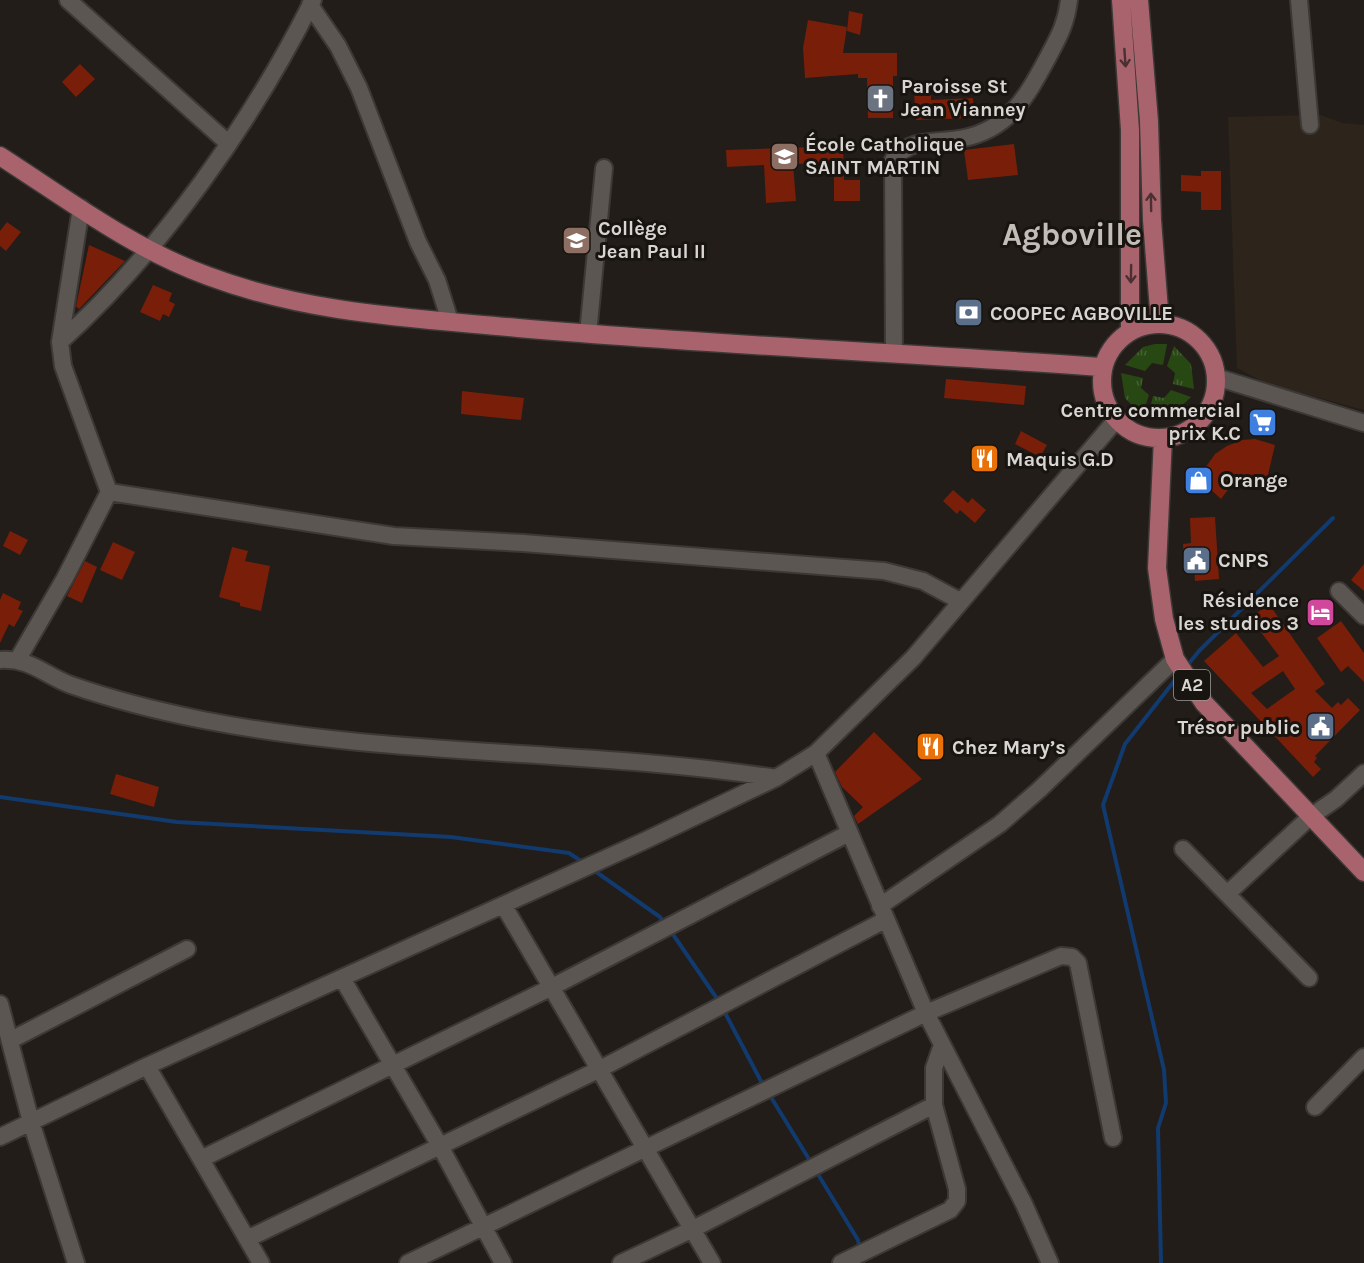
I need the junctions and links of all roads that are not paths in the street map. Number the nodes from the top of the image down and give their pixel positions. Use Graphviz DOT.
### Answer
graph roads {
  1 [pos="68,0"];
  2 [pos="1069,0"];
  3 [pos="1121,0"];
  4 [pos="1139,0"];
  5 [pos="1299,0"];
  6 [pos="311,3"];
  7 [pos="1310,125"];
  8 [pos="228,143"];
  9 [pos="0,156"];
  10 [pos="604,168"];
  11 [pos="81,208"];
  12 [pos="148,249"];
  13 [pos="450,321"];
  14 [pos="1160,323"];
  15 [pos="1130,331"];
  16 [pos="588,334"];
  17 [pos="60,342"];
  18 [pos="894,354"];
  19 [pos="1102,367"];
  20 [pos="1216,376"];
  21 [pos="1116,420"];
  22 [pos="1364,423"];
  23 [pos="1163,438"];
  24 [pos="109,492"];
  25 [pos="1339,591"];
  26 [pos="960,601"];
  27 [pos="1364,616"];
  28 [pos="18,659"];
  29 [pos="1174,659"];
  30 [pos="0,660"];
  31 [pos="816,753"];
  32 [pos="1364,773"];
  33 [pos="776,778"];
  34 [pos="1310,817"];
  35 [pos="849,833"];
  36 [pos="1183,849"];
  37 [pos="1364,872"];
  38 [pos="1227,894"];
  39 [pos="504,906"];
  40 [pos="883,913"];
  41 [pos="187,949"];
  42 [pos="342,978"];
  43 [pos="1309,978"];
  44 [pos="552,987"];
  45 [pos="0,1004"];
  46 [pos="926,1013"];
  47 [pos="11,1040"];
  48 [pos="942,1045"];
  49 [pos="1364,1057"];
  50 [pos="393,1065"];
  51 [pos="147,1066"];
  52 [pos="600,1069"];
  53 [pos="934,1105"];
  54 [pos="1315,1107"];
  55 [pos="31,1122"];
  56 [pos="0,1137"];
  57 [pos="1113,1138"];
  58 [pos="440,1146"];
  59 [pos="647,1149"];
  60 [pos="201,1159"];
  61 [pos="482,1227"];
  62 [pos="693,1229"];
  63 [pos="247,1239"];
  64 [pos="76,1263"];
  65 [pos="261,1263"];
  66 [pos="408,1263"];
  67 [pos="503,1263"];
  68 [pos="621,1263"];
  69 [pos="712,1263"];
  70 [pos="841,1263"];
  71 [pos="1050,1263"];
  1 -- 8 [label="street"];
  2 -- 18 [label="street"];
  3 -- 15 [label="main road, one-way"];
  14 -- 4 [label="main road, one-way"];
  5 -- 7 [label="street"];
  6 -- 8 [label="street"];
  6 -- 13 [label="street"];
  8 -- 12 [label="street"];
  9 -- 11 [label="main road"];
  10 -- 16 [label="street"];
  11 -- 12 [label="main road"];
  11 -- 17 [label="street"];
  12 -- 13 [label="main road"];
  12 -- 17 [label="street"];
  13 -- 16 [label="main road"];
  14 -- 15 [label="main road"];
  14 -- 20 [label="main road"];
  15 -- 19 [label="main road"];
  16 -- 18 [label="main road"];
  17 -- 24 [label="street"];
  18 -- 19 [label="main road"];
  19 -- 21 [label="main road"];
  20 -- 22 [label="street"];
  20 -- 23 [label="main road"];
  21 -- 23 [label="main road"];
  21 -- 26 [label="street"];
  23 -- 29 [label="main road, A2"];
  24 -- 26 [label="street"];
  24 -- 28 [label="street"];
  25 -- 27 [label="street"];
  26 -- 31 [label="street"];
  28 -- 30 [label="street"];
  28 -- 33 [label="street"];
  29 -- 34 [label="main road, A2"];
  29 -- 40 [label="street"];
  31 -- 33 [label="street"];
  31 -- 35 [label="street"];
  32 -- 34 [label="street"];
  33 -- 39 [label="street"];
  34 -- 37 [label="main road, A2"];
  34 -- 38 [label="street"];
  35 -- 40 [label="street"];
  35 -- 44 [label="street"];
  36 -- 38 [label="street"];
  38 -- 43 [label="street"];
  39 -- 42 [label="street"];
  39 -- 44 [label="street"];
  40 -- 46 [label="street"];
  40 -- 52 [label="street"];
  41 -- 47 [label="street"];
  42 -- 50 [label="street"];
  42 -- 51 [label="street"];
  44 -- 50 [label="street"];
  44 -- 52 [label="street"];
  45 -- 47 [label="street"];
  46 -- 48 [label="street"];
  46 -- 57 [label="street"];
  46 -- 59 [label="street"];
  47 -- 55 [label="street"];
  48 -- 53 [label="street"];
  48 -- 71 [label="street"];
  49 -- 54 [label="street"];
  50 -- 58 [label="street"];
  50 -- 60 [label="street"];
  51 -- 55 [label="street"];
  51 -- 60 [label="street"];
  52 -- 58 [label="street"];
  52 -- 59 [label="street"];
  53 -- 62 [label="street"];
  53 -- 70 [label="street"];
  55 -- 56 [label="street"];
  55 -- 64 [label="street"];
  58 -- 61 [label="street"];
  58 -- 63 [label="street"];
  59 -- 61 [label="street"];
  59 -- 62 [label="street"];
  60 -- 63 [label="street"];
  61 -- 66 [label="street"];
  61 -- 67 [label="street"];
  62 -- 68 [label="street"];
  62 -- 69 [label="street"];
  63 -- 65 [label="street"];
}
